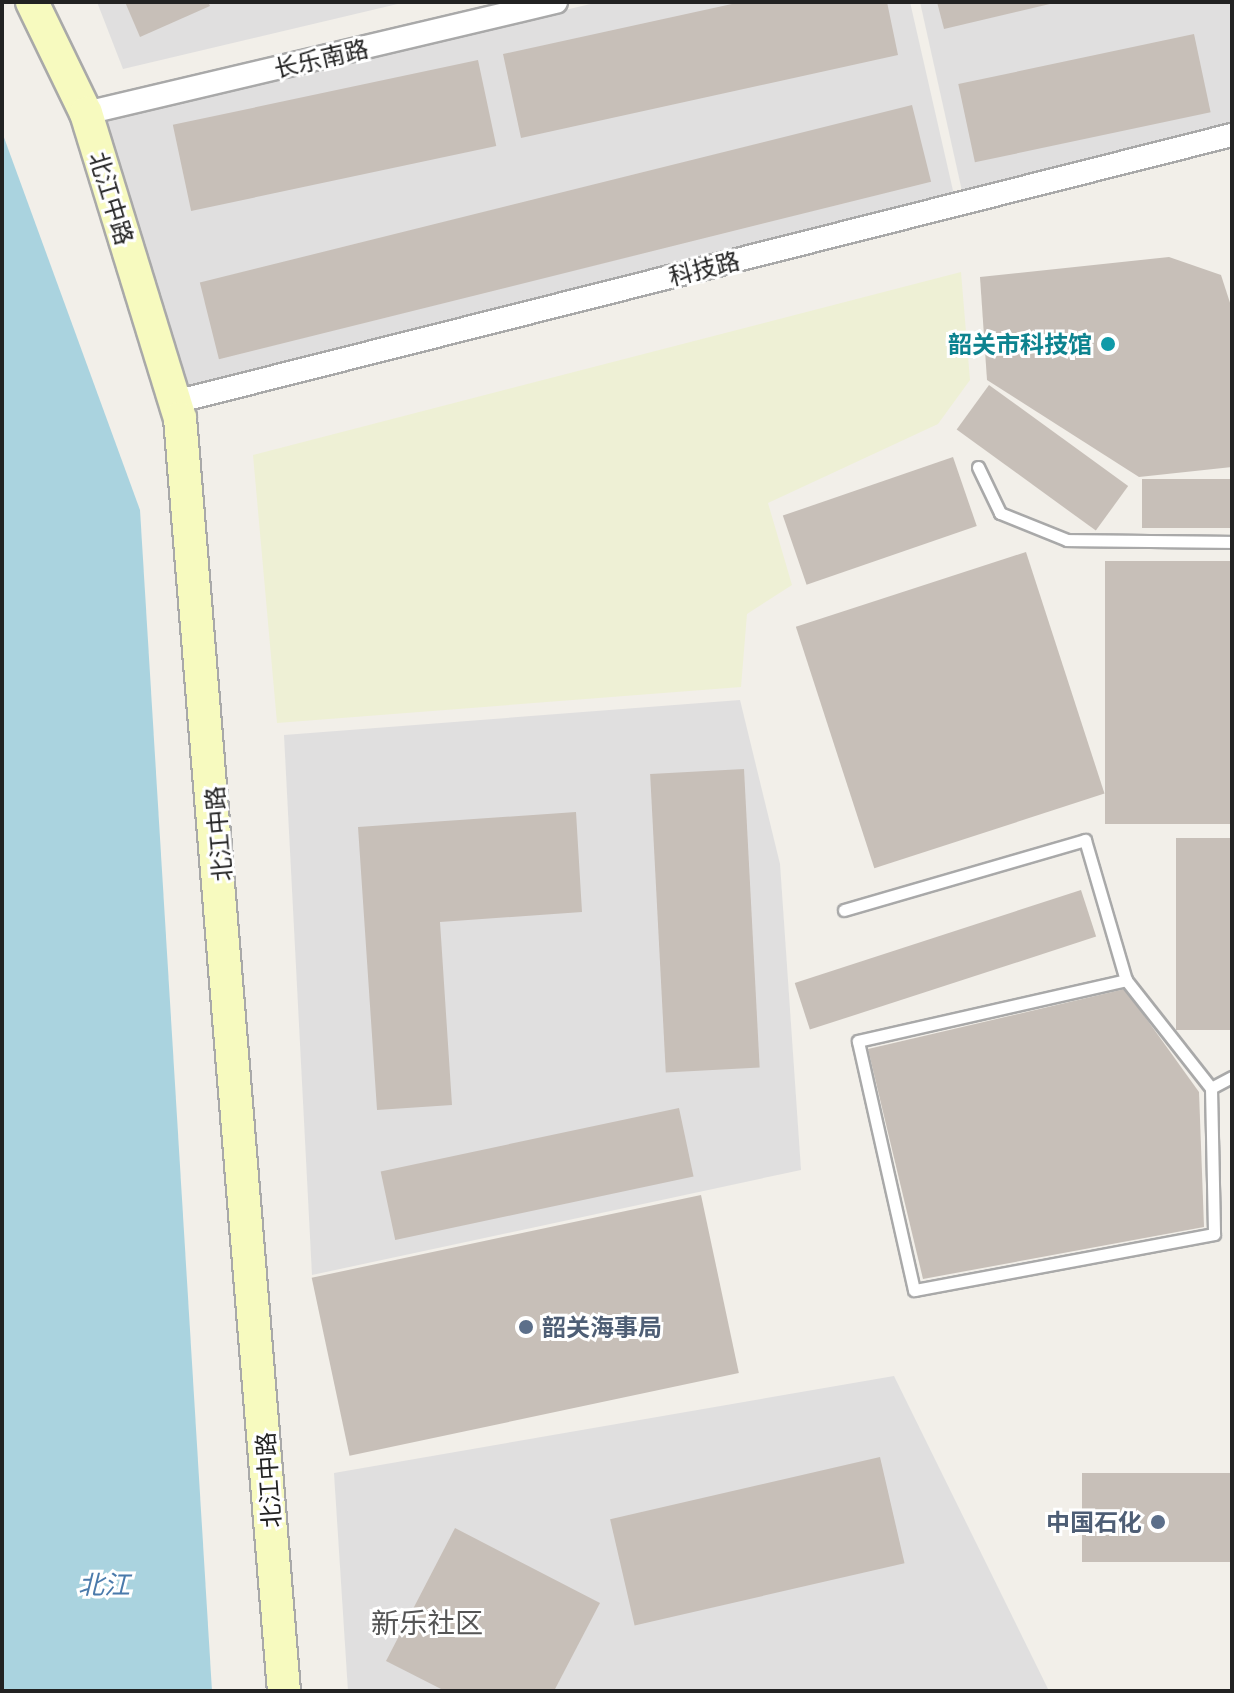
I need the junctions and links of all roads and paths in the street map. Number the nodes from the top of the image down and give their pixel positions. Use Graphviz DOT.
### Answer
graph roads {
  1 [pos="32,2"];
  2 [pos="556,2"];
  3 [pos="498,9"];
  4 [pos="86,113"];
  5 [pos="1232,135"];
  6 [pos="175,402"];
  7 [pos="978,467"];
  8 [pos="1232,542"];
  9 [pos="844,910"];
  10 [pos="1126,980"];
  11 [pos="1232,1077"];
  12 [pos="1211,1088"];
  13 [pos="284,1691"];
  1 -- 4 [label="street, 北江中路"];
  2 -- 3 [label="street, 长乐南路"];
  3 -- 4 [label="street, 长乐南路"];
  4 -- 6 [label="street, 北江中路"];
  5 -- 6 [label="street, 科技路"];
  6 -- 13 [label="street, 北江中路"];
  7 -- 8 [label="lane"];
  9 -- 10 [label="lane"];
  10 -- 12 [label="lane"];
  10 -- 12 [label="lane"];
  11 -- 12 [label="lane"];
}
